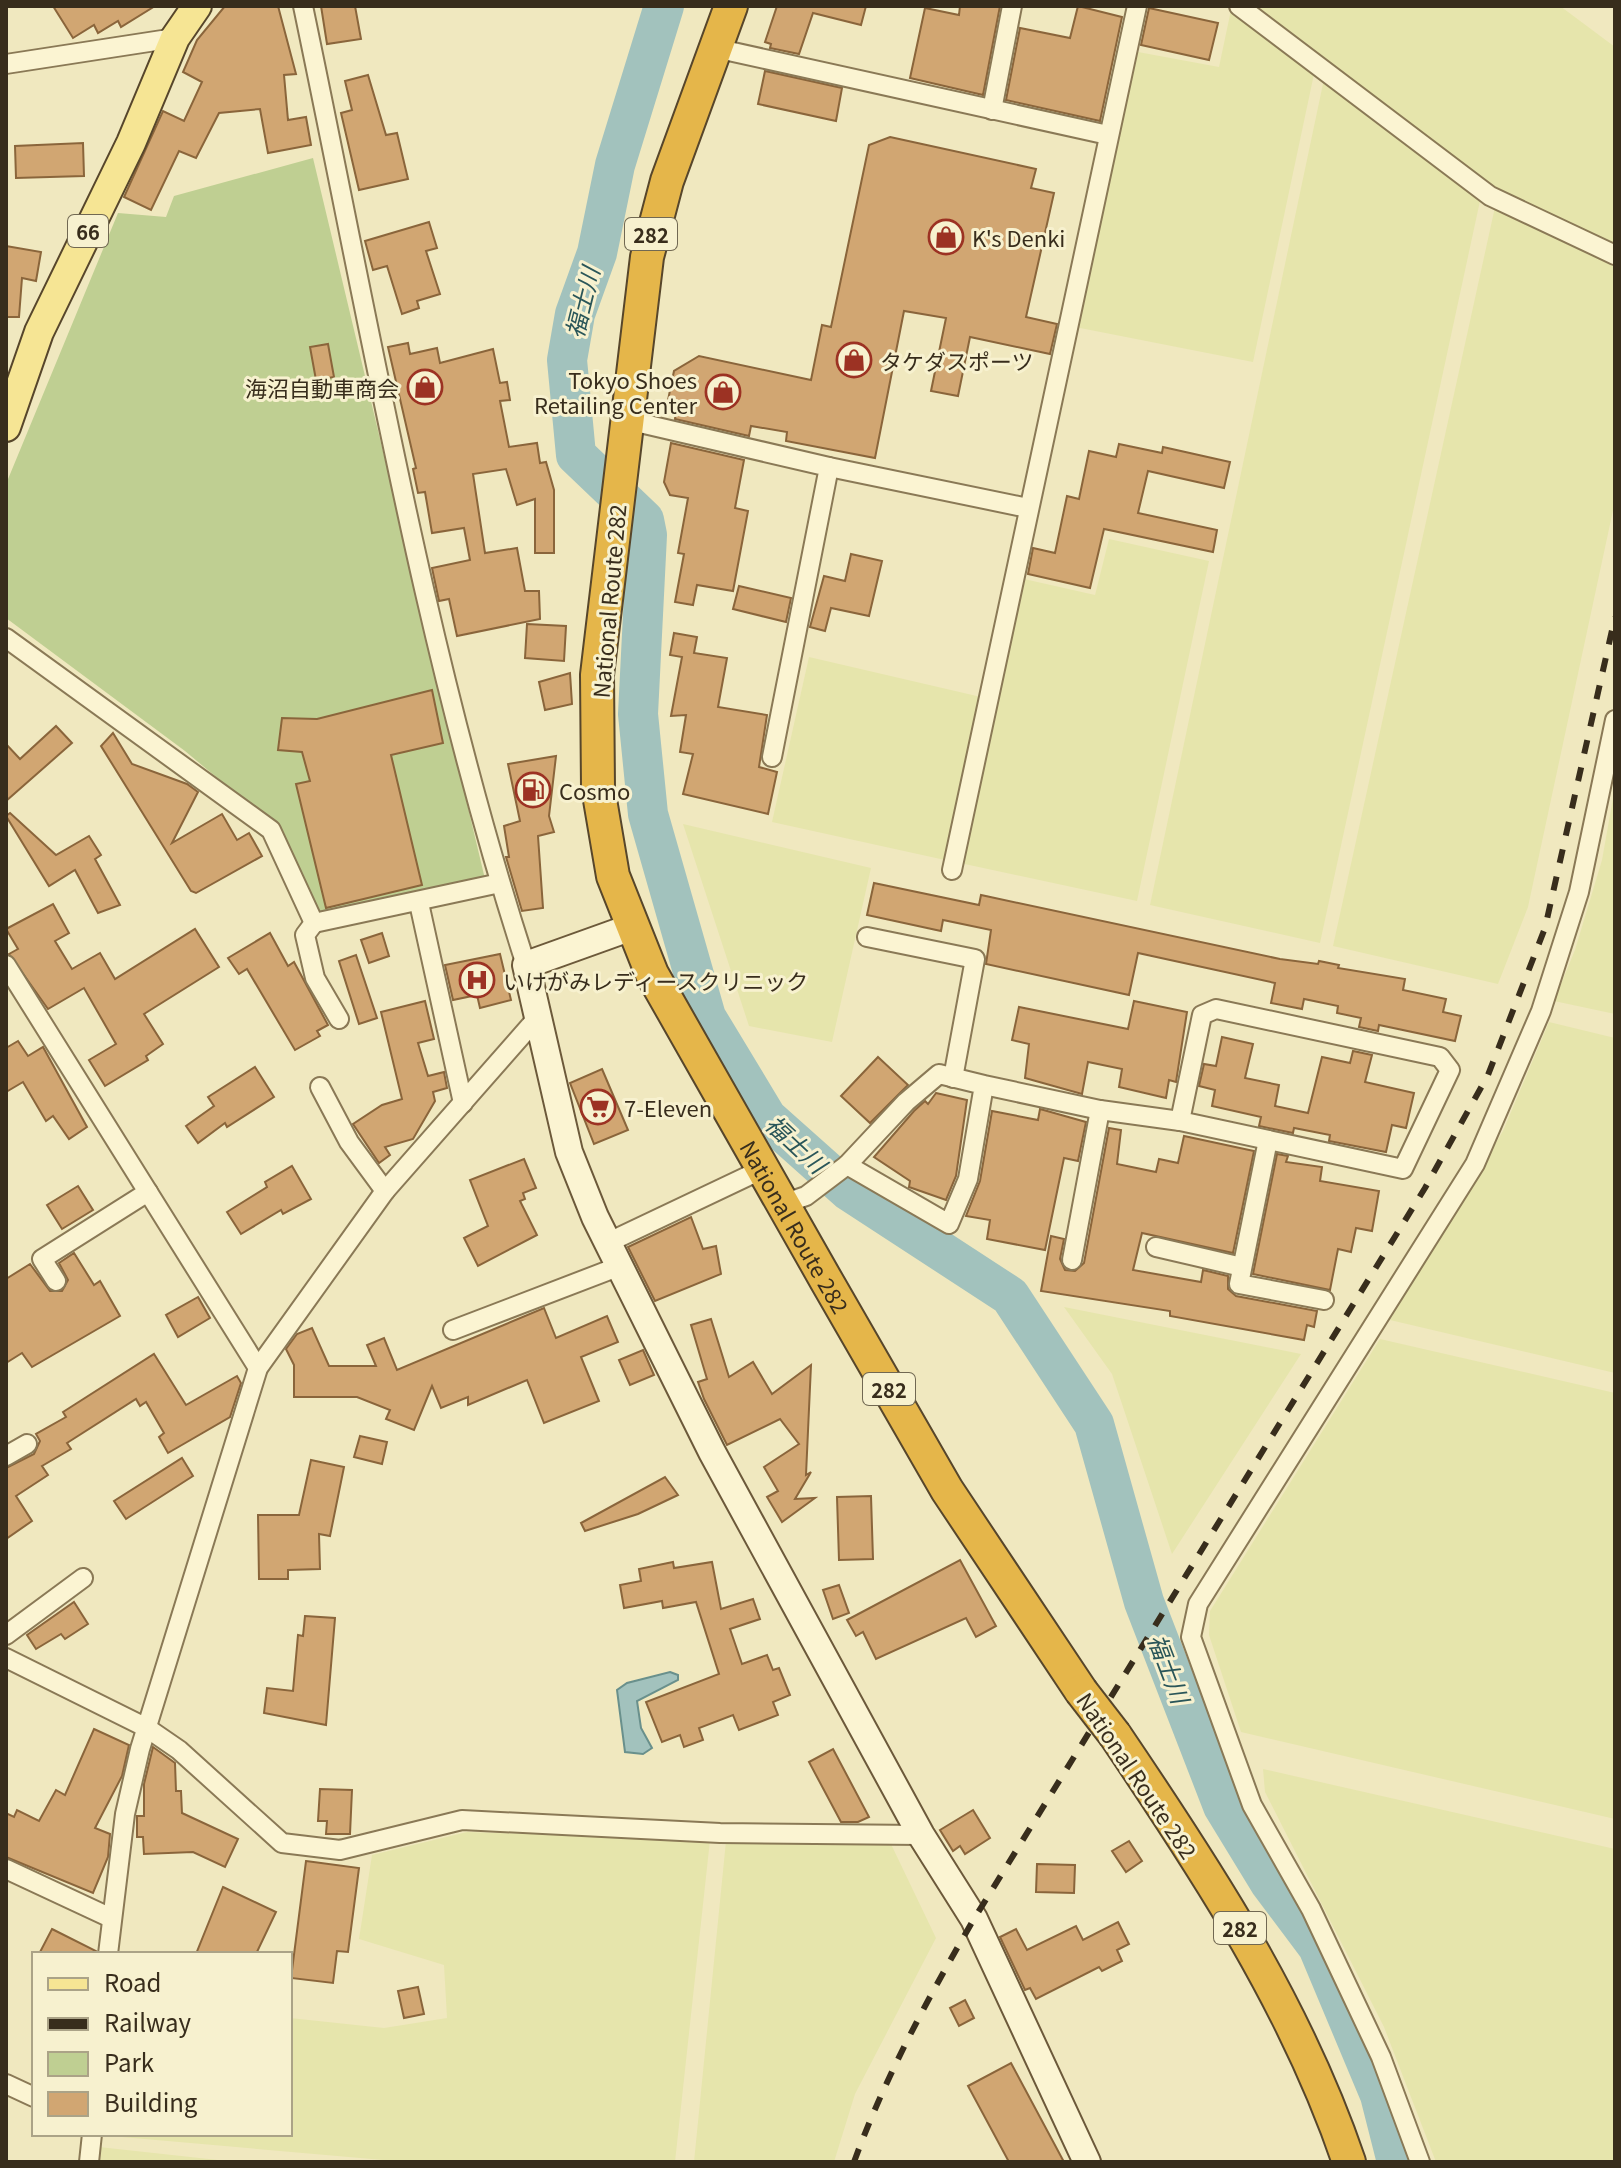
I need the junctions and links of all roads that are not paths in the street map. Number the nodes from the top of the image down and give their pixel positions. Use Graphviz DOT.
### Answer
graph roads {
  1 [pos="197,6"];
  2 [pos="303,6"];
  3 [pos="731,6"];
  4 [pos="1012,6"];
  5 [pos="1137,6"];
  6 [pos="1239,6"];
  7 [pos="175,38"];
  8 [pos="715,48"];
  9 [pos="6,64"];
  10 [pos="992,110"];
  11 [pos="1108,135"];
  12 [pos="1615,255"];
  13 [pos="12,395"];
  14 [pos="627,420"];
  15 [pos="6,427"];
  16 [pos="829,467"];
  17 [pos="1028,508"];
  18 [pos="6,638"];
  19 [pos="1615,720"];
  20 [pos="772,757"];
  21 [pos="952,870"];
  22 [pos="500,883"];
  23 [pos="419,903"];
  24 [pos="314,923"];
  25 [pos="632,927"];
  26 [pos="867,937"];
  27 [pos="6,965"];
  28 [pos="526,965"];
  29 [pos="538,1017"];
  30 [pos="339,1019"];
  31 [pos="953,1078"];
  32 [pos="984,1085"];
  33 [pos="320,1087"];
  34 [pos="463,1103"];
  35 [pos="1100,1110"];
  36 [pos="1180,1121"];
  37 [pos="1268,1140"];
  38 [pos="846,1166"];
  39 [pos="765,1168"];
  40 [pos="385,1191"];
  41 [pos="148,1192"];
  42 [pos="796,1200"];
  43 [pos="607,1243"];
  44 [pos="1156,1247"];
  45 [pos="1072,1260"];
  46 [pos="620,1266"];
  47 [pos="1242,1267"];
  48 [pos="56,1281"];
  49 [pos="1324,1300"];
  50 [pos="453,1330"];
  51 [pos="258,1368"];
  52 [pos="27,1444"];
  53 [pos="6,1456"];
  54 [pos="83,1578"];
  55 [pos="6,1635"];
  56 [pos="6,1658"];
  57 [pos="147,1728"];
  58 [pos="921,1835"];
  59 [pos="6,1869"];
  60 [pos="111,1918"];
  61 [pos="108,1952"];
  62 [pos="6,2084"];
  63 [pos="32,2096"];
  64 [pos="92,2136"];
  65 [pos="89,2162"];
  66 [pos="1087,2162"];
  67 [pos="1349,2162"];
  68 [pos="1420,2162"];
  1 -- 7 [label="main road, 66"];
  2 -- 22 [label="street"];
  3 -- 8 [label="highway, National Route 282 / 282"];
  4 -- 10 [label="street"];
  5 -- 11 [label="street"];
  6 -- 12 [label="street"];
  7 -- 9 [label="street"];
  7 -- 13 [label="main road, 66"];
  8 -- 10 [label="street"];
  8 -- 14 [label="highway, National Route 282 / 282"];
  10 -- 11 [label="street"];
  11 -- 17 [label="street"];
  13 -- 15 [label="main road, 66"];
  14 -- 16 [label="street"];
  14 -- 25 [label="highway, National Route 282 / 282"];
  16 -- 17 [label="street"];
  16 -- 20 [label="street"];
  17 -- 21 [label="street"];
  18 -- 24 [label="street"];
  19 -- 68 [label="street"];
  22 -- 23 [label="street"];
  22 -- 28 [label="street"];
  23 -- 24 [label="street"];
  23 -- 34 [label="street"];
  24 -- 30 [label="street"];
  25 -- 28 [label="street"];
  25 -- 39 [label="highway, National Route 282 / 282"];
  26 -- 31 [label="street"];
  27 -- 41 [label="street"];
  28 -- 29 [label="street"];
  29 -- 34 [label="street"];
  29 -- 43 [label="street"];
  31 -- 32 [label="street"];
  31 -- 38 [label="street"];
  32 -- 35 [label="street"];
  32 -- 38 [label="street"];
  33 -- 40 [label="street"];
  34 -- 40 [label="street"];
  35 -- 36 [label="street"];
  35 -- 45 [label="street"];
  36 -- 37 [label="street"];
  36 -- 37 [label="street"];
  37 -- 47 [label="street"];
  38 -- 42 [label="street"];
  39 -- 42 [label="highway, National Route 282 / 282"];
  39 -- 43 [label="street"];
  40 -- 51 [label="street"];
  41 -- 48 [label="street"];
  41 -- 51 [label="street"];
  42 -- 67 [label="highway, National Route 282 / 282, bridge"];
  43 -- 46 [label="street"];
  44 -- 47 [label="street"];
  46 -- 50 [label="street"];
  46 -- 58 [label="street"];
  47 -- 49 [label="street"];
  51 -- 57 [label="street"];
  52 -- 53 [label="street"];
  54 -- 55 [label="street"];
  56 -- 57 [label="street"];
  57 -- 58 [label="street"];
  57 -- 60 [label="street"];
  58 -- 66 [label="street"];
  59 -- 60 [label="street"];
  60 -- 61 [label="street"];
  62 -- 63 [label="street"];
  64 -- 65 [label="street"];
}
